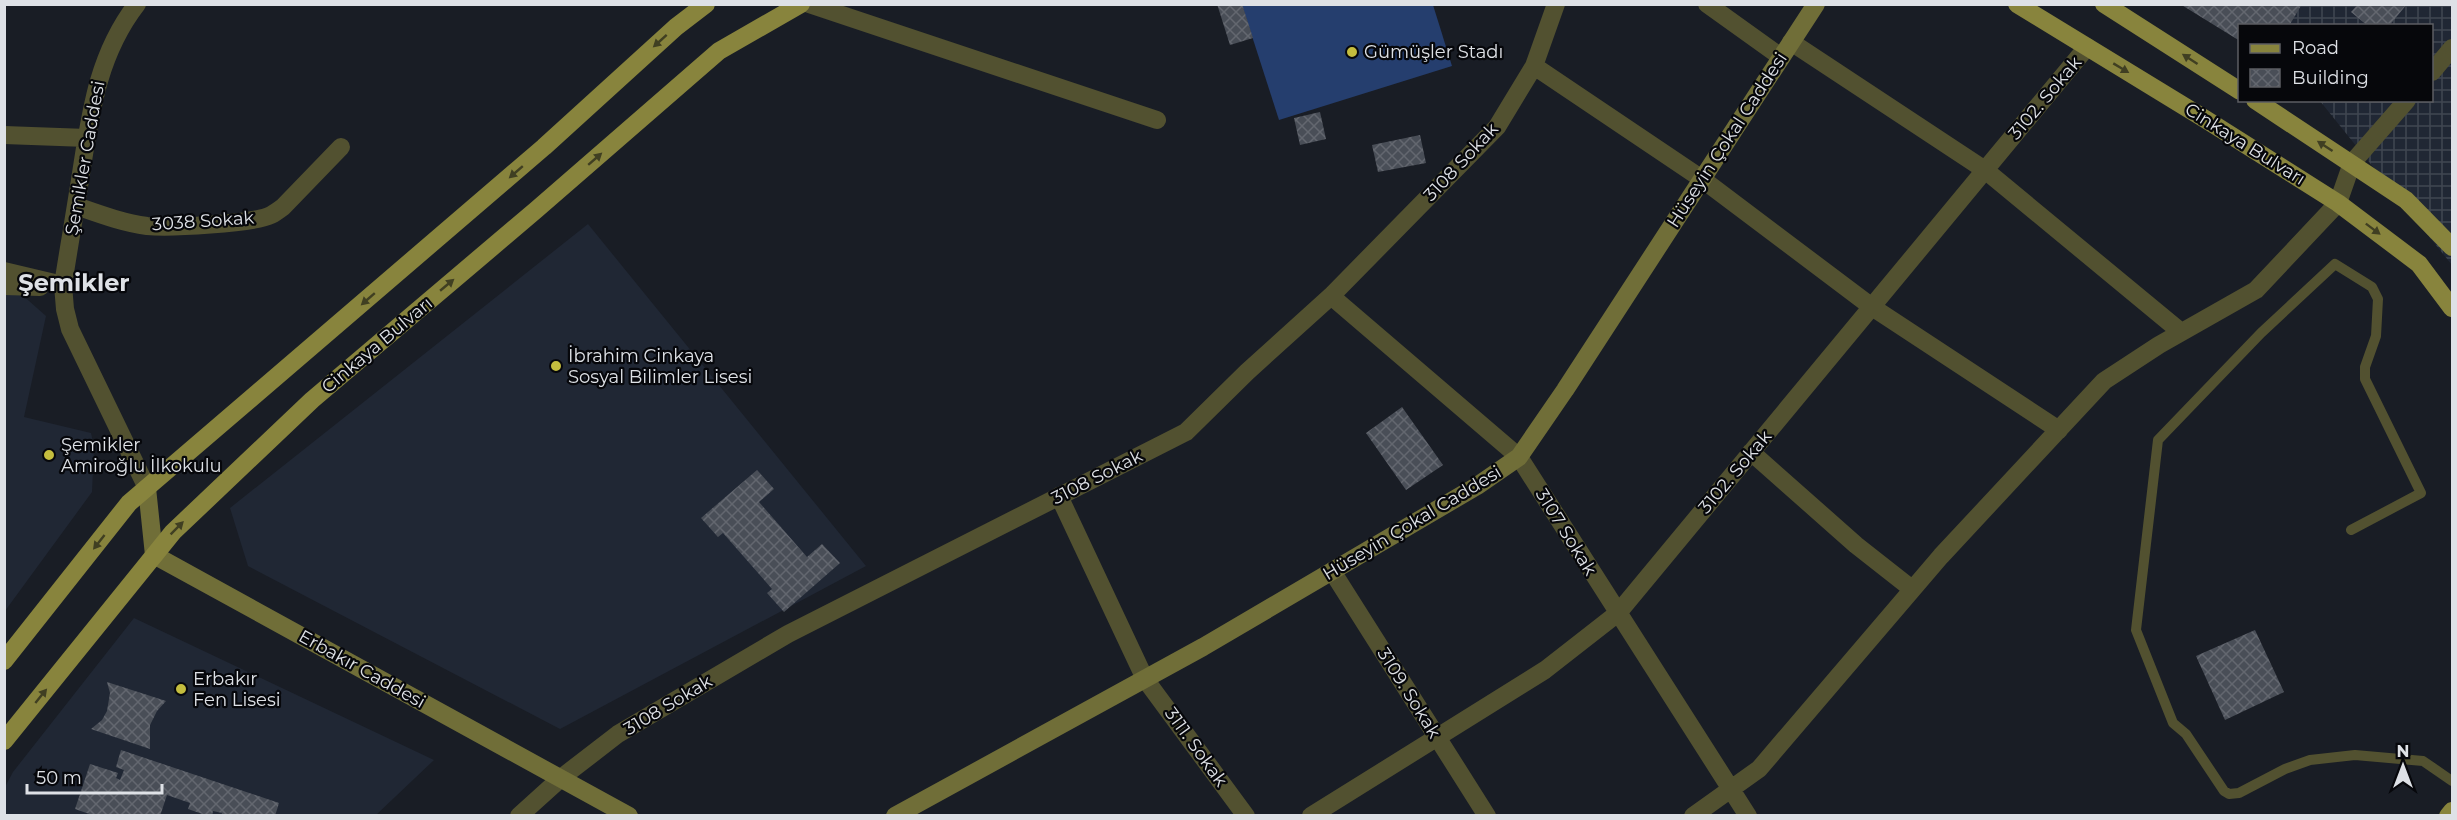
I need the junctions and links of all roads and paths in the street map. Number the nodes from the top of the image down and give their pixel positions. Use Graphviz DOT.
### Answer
graph roads {
  1 [pos="137,4"];
  2 [pos="706,4"];
  3 [pos="801,4"];
  4 [pos="808,4"];
  5 [pos="1556,4"];
  6 [pos="1707,4"];
  7 [pos="1816,4"];
  8 [pos="2017,4"];
  9 [pos="2104,4"];
  10 [pos="2087,47"];
  11 [pos="2452,48"];
  12 [pos="1786,50"];
  13 [pos="1534,66"];
  14 [pos="2433,71"];
  15 [pos="2238,90"];
  16 [pos="2258,102"];
  17 [pos="2405,102"];
  18 [pos="1157,120"];
  19 [pos="4,135"];
  20 [pos="87,138"];
  21 [pos="341,147"];
  22 [pos="2352,163"];
  23 [pos="1985,170"];
  24 [pos="1702,179"];
  25 [pos="2338,203"];
  26 [pos="76,206"];
  27 [pos="2452,247"];
  28 [pos="4,271"];
  29 [pos="63,285"];
  30 [pos="4,286"];
  31 [pos="1331,296"];
  32 [pos="1872,307"];
  33 [pos="2452,308"];
  34 [pos="2181,332"];
  35 [pos="2059,430"];
  36 [pos="1751,452"];
  37 [pos="1518,457"];
  38 [pos="147,488"];
  39 [pos="1059,496"];
  40 [pos="2351,530"];
  41 [pos="154,555"];
  42 [pos="1332,571"];
  43 [pos="1912,590"];
  44 [pos="1618,613"];
  45 [pos="4,661"];
  46 [pos="1145,679"];
  47 [pos="1437,737"];
  48 [pos="4,741"];
  49 [pos="561,778"];
  50 [pos="2452,781"];
  51 [pos="1732,788"];
  52 [pos="2452,811"];
  53 [pos="519,816"];
  54 [pos="629,816"];
  55 [pos="895,816"];
  56 [pos="1246,816"];
  57 [pos="1311,816"];
  58 [pos="1487,816"];
  59 [pos="1693,816"];
  60 [pos="1748,816"];
  61 [pos="2448,816"];
  1 -- 20 [label="street, Şemikler Caddesi"];
  2 -- 38 [label="main road, one-way"];
  41 -- 3 [label="main road, Cinkaya Bulvarı, one-way"];
  4 -- 18 [label="street"];
  5 -- 13 [label="street, 3108 Sokak"];
  6 -- 12 [label="street"];
  7 -- 12 [label="street, Hüseyin Çokal Caddesi"];
  8 -- 10 [label="main road, Cinkaya Bulvarı"];
  15 -- 9 [label="main road, one-way"];
  10 -- 23 [label="street, 3102. Sokak"];
  10 -- 25 [label="main road, Cinkaya Bulvarı, one-way"];
  11 -- 14 [label="street"];
  12 -- 23 [label="street"];
  12 -- 24 [label="street, Hüseyin Çokal Caddesi"];
  13 -- 24 [label="street"];
  13 -- 31 [label="street, 3108 Sokak"];
  22 -- 16 [label="main road, one-way"];
  17 -- 22 [label="street"];
  19 -- 20 [label="street"];
  20 -- 26 [label="street, Şemikler Caddesi"];
  21 -- 26 [label="street, 3038 Sokak"];
  22 -- 25 [label="street"];
  22 -- 27 [label="main road"];
  23 -- 32 [label="street, 3102. Sokak"];
  23 -- 34 [label="street"];
  24 -- 32 [label="street"];
  24 -- 37 [label="street, Hüseyin Çokal Caddesi"];
  25 -- 33 [label="main road, Cinkaya Bulvarı, one-way"];
  25 -- 34 [label="street"];
  26 -- 29 [label="street, Şemikler Caddesi"];
  28 -- 29 [label="street"];
  29 -- 30 [label="street"];
  29 -- 38 [label="street, Şemikler Caddesi"];
  31 -- 37 [label="street, 3107 Sokak"];
  31 -- 39 [label="street, 3108 Sokak"];
  32 -- 35 [label="street"];
  32 -- 36 [label="street, 3102. Sokak"];
  34 -- 35 [label="street"];
  35 -- 43 [label="street"];
  36 -- 43 [label="street"];
  36 -- 44 [label="street, 3102. Sokak"];
  37 -- 42 [label="street, Hüseyin Çokal Caddesi"];
  37 -- 44 [label="street, 3107 Sokak"];
  38 -- 41 [label="street"];
  38 -- 45 [label="main road, one-way"];
  39 -- 46 [label="street, 3111. Sokak"];
  39 -- 49 [label="street, 3108 Sokak"];
  40 -- 50 [label="lane"];
  48 -- 41 [label="main road, Cinkaya Bulvarı, one-way"];
  41 -- 49 [label="street, Erbakır Caddesi"];
  42 -- 46 [label="street, Hüseyin Çokal Caddesi"];
  42 -- 47 [label="street, 3109. Sokak"];
  43 -- 51 [label="street"];
  44 -- 47 [label="street, 3102. Sokak"];
  44 -- 51 [label="street, 3107 Sokak"];
  46 -- 55 [label="street, Hüseyin Çokal Caddesi"];
  46 -- 56 [label="street, 3111. Sokak"];
  47 -- 57 [label="street, 3102. Sokak"];
  47 -- 58 [label="street, 3109. Sokak"];
  49 -- 53 [label="street, 3108 Sokak"];
  49 -- 54 [label="street, Erbakır Caddesi"];
  51 -- 59 [label="street"];
  51 -- 60 [label="street, 3107 Sokak"];
  52 -- 61 [label="main road"];
}
